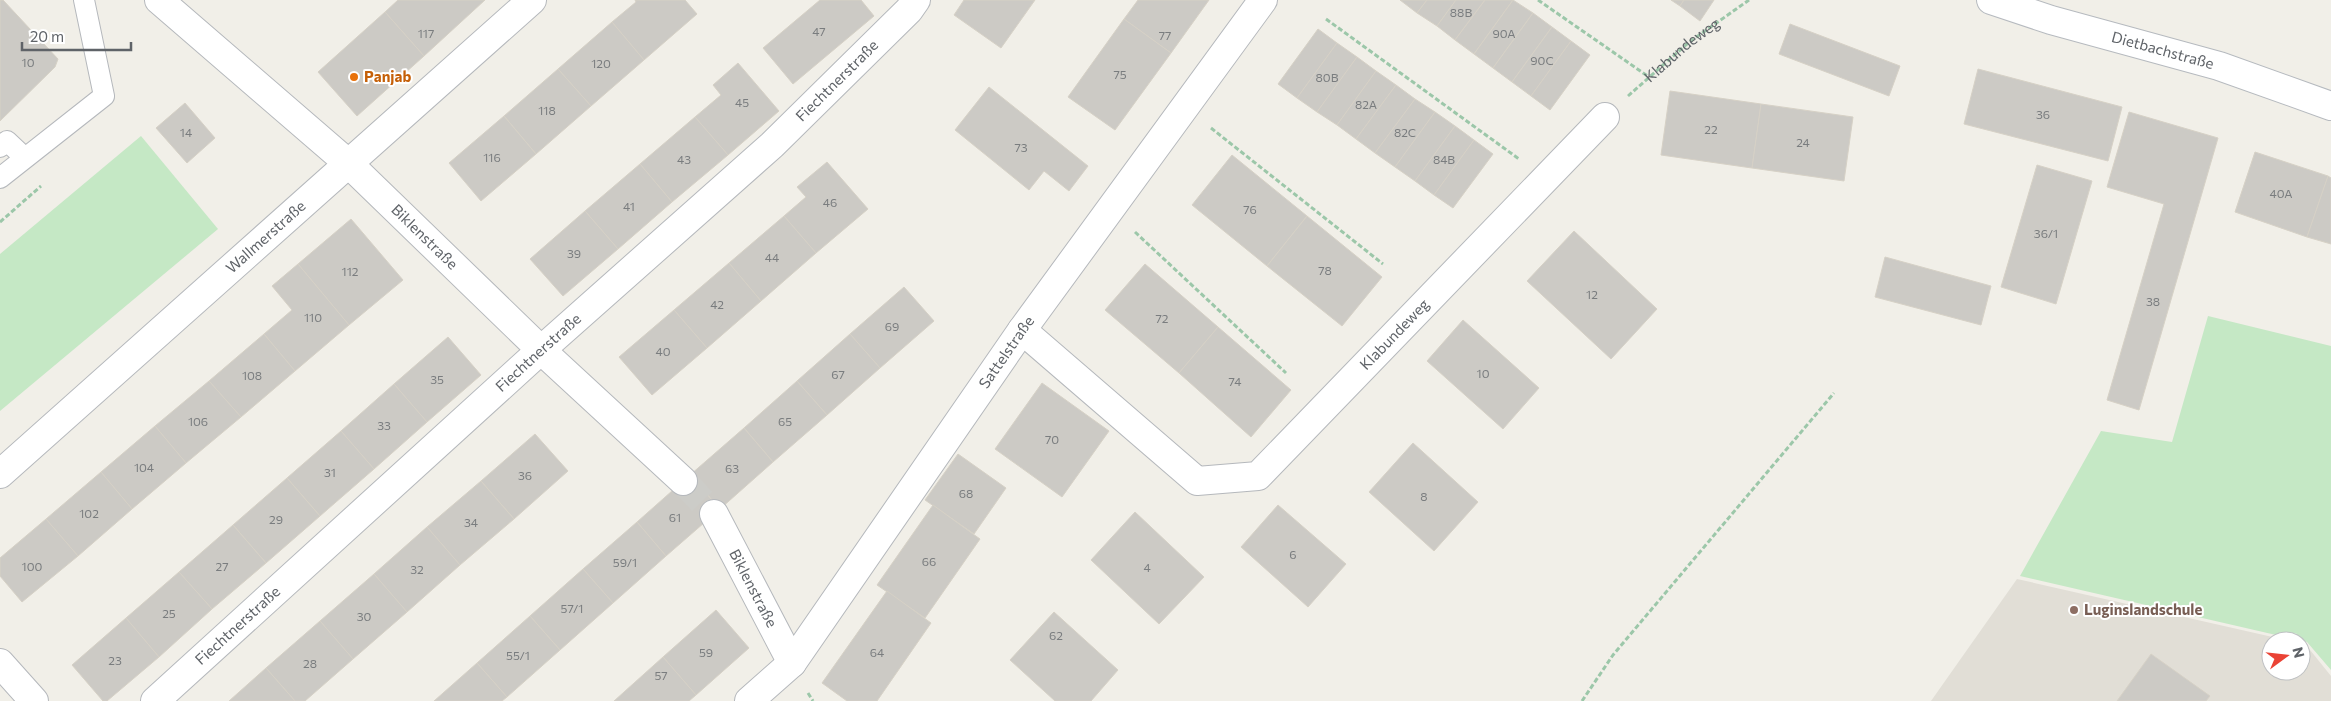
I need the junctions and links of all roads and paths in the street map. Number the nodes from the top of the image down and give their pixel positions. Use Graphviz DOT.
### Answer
graph roads {
  1 [pos="84,0"];
  2 [pos="159,0"];
  3 [pos="532,0"];
  4 [pos="1263,0"];
  5 [pos="1538,0"];
  6 [pos="1749,0"];
  7 [pos="1991,0"];
  8 [pos="907,3"];
  9 [pos="1326,20"];
  10 [pos="1649,77"];
  11 [pos="2331,106"];
  12 [pos="1185,107"];
  13 [pos="1605,116"];
  14 [pos="0,147"];
  15 [pos="24,157"];
  16 [pos="349,164"];
  17 [pos="0,178"];
  18 [pos="1546,178"];
  19 [pos="1110,210"];
  20 [pos="1382,264"];
  21 [pos="1022,330"];
  22 [pos="541,350"];
  23 [pos="1286,373"];
  24 [pos="1834,393"];
  25 [pos="0,474"];
  26 [pos="683,481"];
  27 [pos="714,514"];
  28 [pos="0,663"];
  29 [pos="792,663"];
  30 [pos="34,701"];
  31 [pos="154,701"];
  32 [pos="749,701"];
  33 [pos="1582,701"];
  1 -- 15 [label="lane"];
  2 -- 16 [label="street, Biklenstraße"];
  3 -- 16 [label="street, Wallmerstraße"];
  4 -- 12 [label="street, Sattelstraße"];
  5 -- 10 [label="path"];
  6 -- 10 [label="path, Klabundeweg"];
  7 -- 11 [label="street, Dietbachstraße"];
  8 -- 22 [label="street, Fiechtnerstraße"];
  9 -- 18 [label="path"];
  10 -- 13 [label="path, Klabundeweg"];
  12 -- 19 [label="street, Sattelstraße"];
  12 -- 20 [label="path"];
  13 -- 18 [label="street, Klabundeweg"];
  14 -- 15 [label="lane"];
  15 -- 17 [label="lane"];
  16 -- 22 [label="street, Biklenstraße"];
  16 -- 25 [label="street, Wallmerstraße"];
  18 -- 21 [label="street, Klabundeweg"];
  19 -- 21 [label="street, Sattelstraße"];
  19 -- 23 [label="path"];
  21 -- 29 [label="street, Sattelstraße"];
  22 -- 26 [label="street, Biklenstraße"];
  22 -- 31 [label="street, Fiechtnerstraße"];
  24 -- 33 [label="path"];
  27 -- 29 [label="street, Biklenstraße"];
  28 -- 30 [label="street"];
  29 -- 32 [label="street, Sattelstraße"];
}
